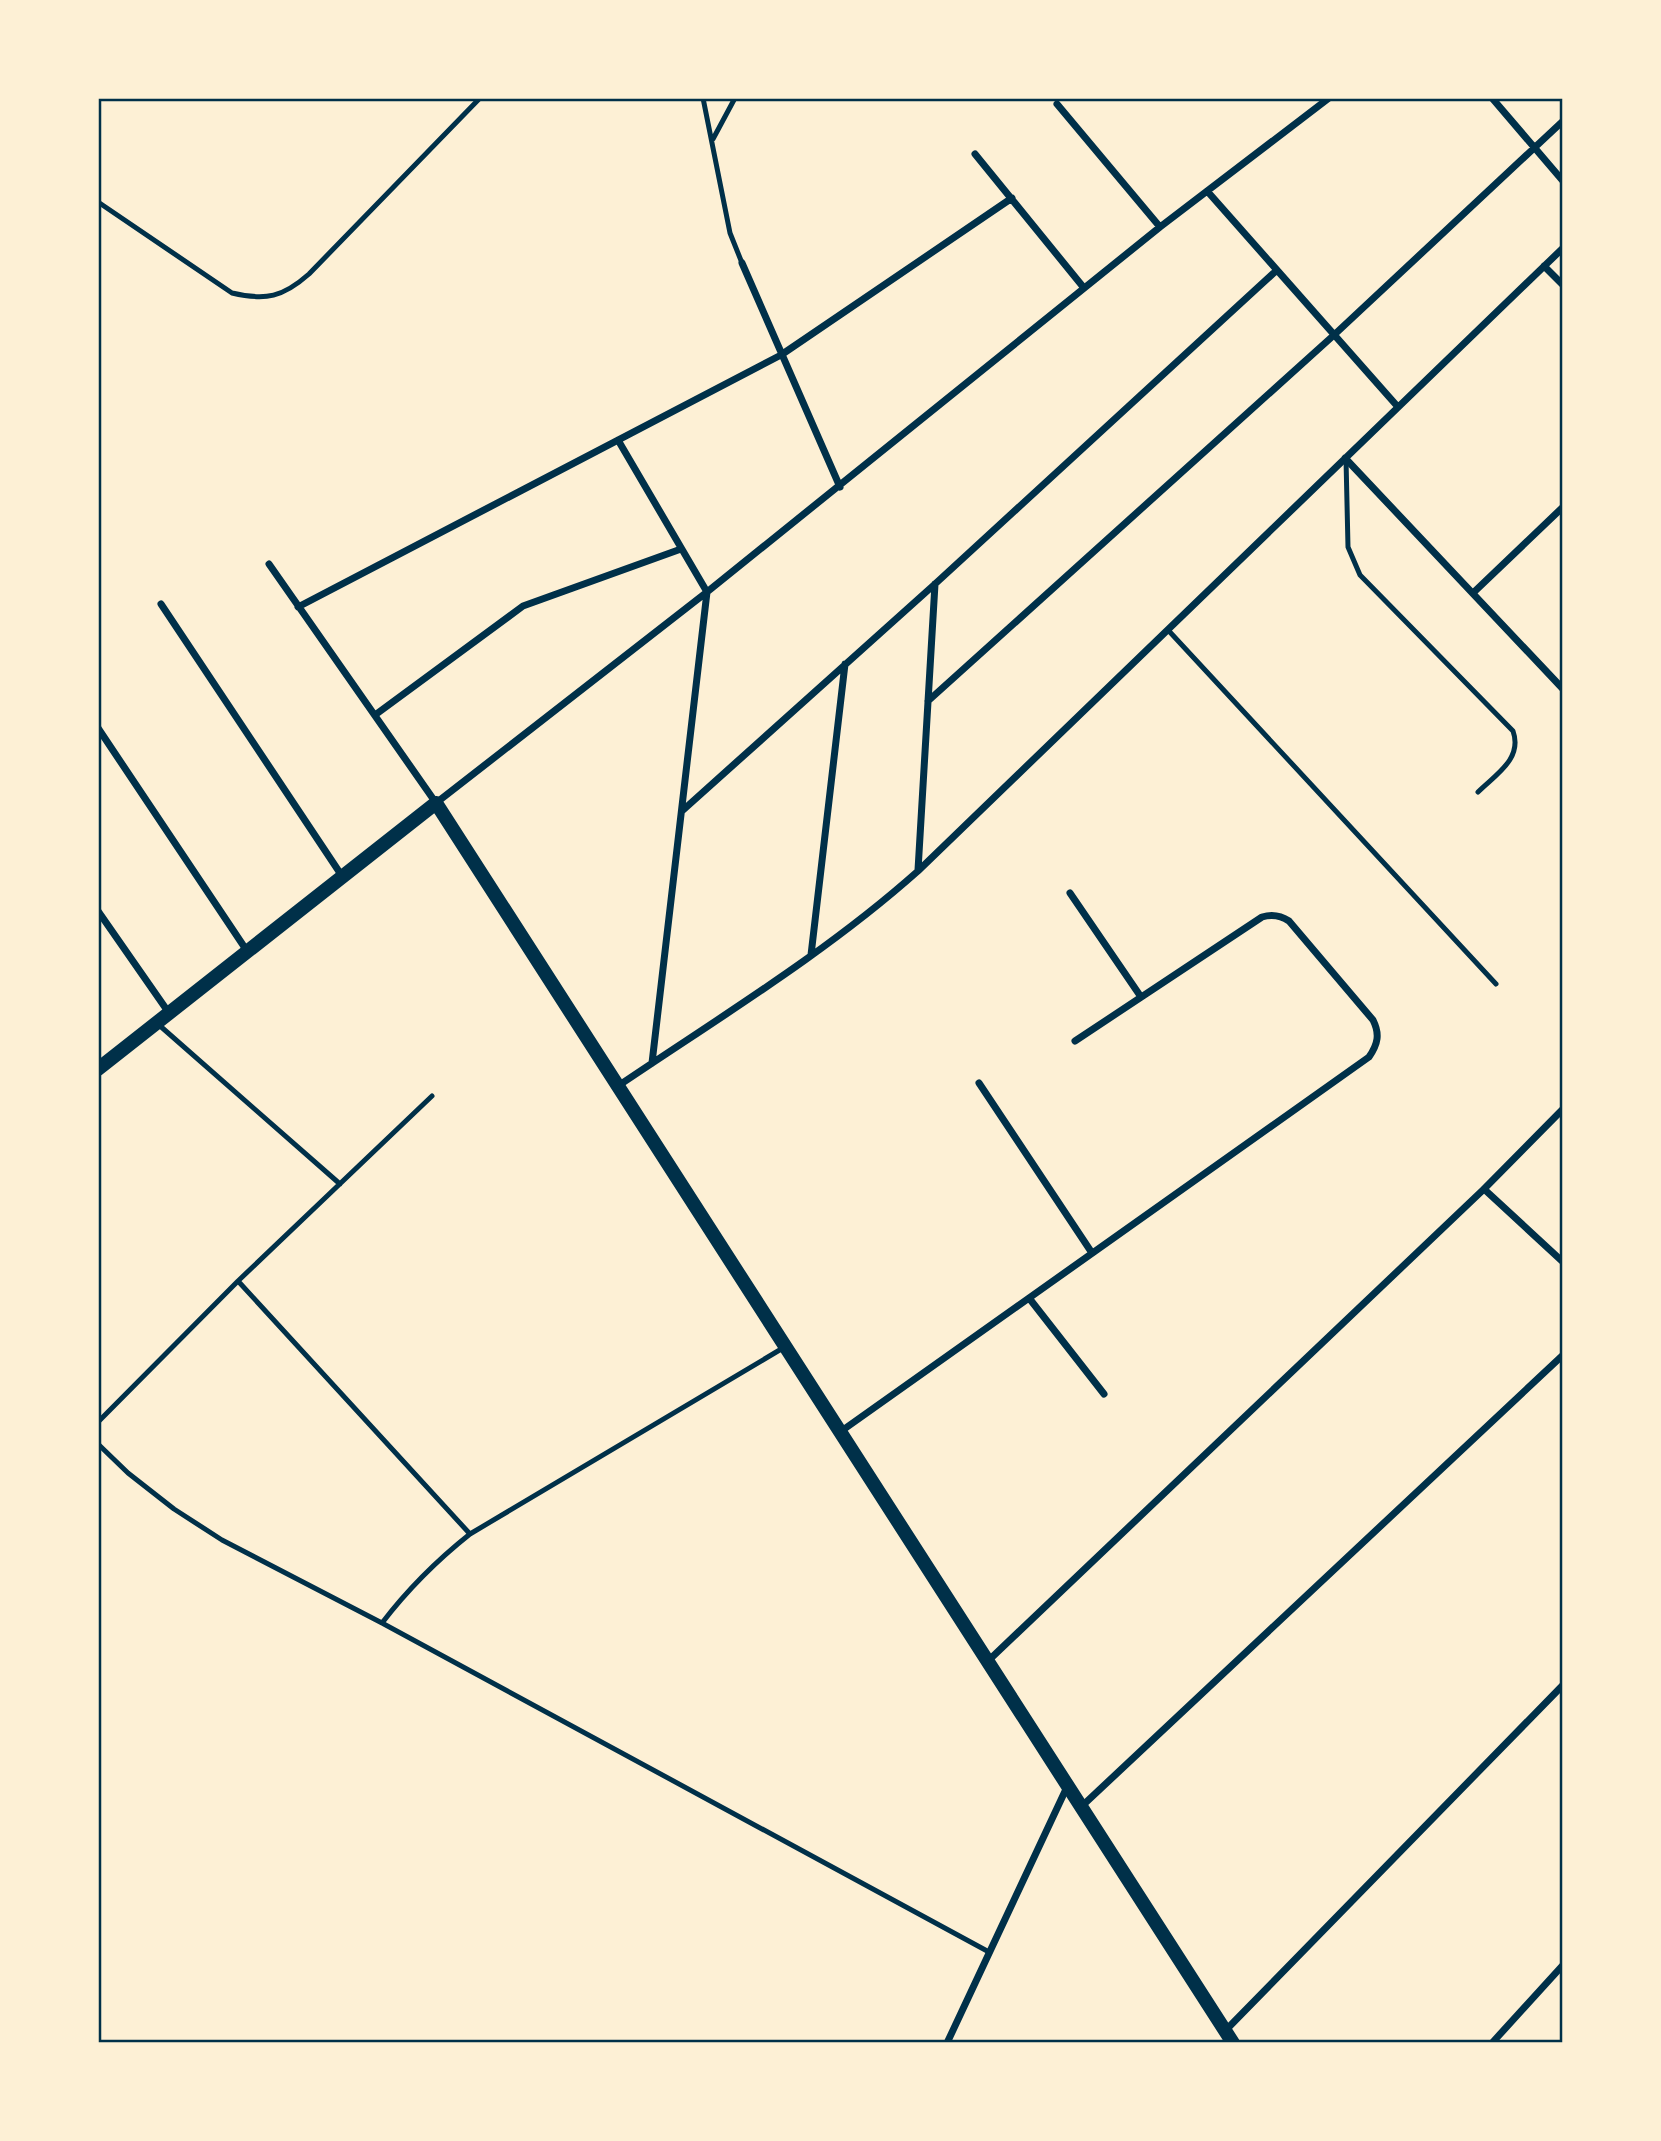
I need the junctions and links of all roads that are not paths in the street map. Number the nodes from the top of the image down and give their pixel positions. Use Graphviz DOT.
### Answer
graph roads {
  1 [pos="480,98"];
  2 [pos="704,98"];
  3 [pos="735,98"];
  4 [pos="1329,98"];
  5 [pos="1492,98"];
  6 [pos="1057,104"];
  7 [pos="1563,121"];
  8 [pos="713,140"];
  9 [pos="1534,147"];
  10 [pos="975,154"];
  11 [pos="1563,181"];
  12 [pos="1208,192"];
  13 [pos="1012,198"];
  14 [pos="98,202"];
  15 [pos="1160,227"];
  16 [pos="1563,248"];
  17 [pos="742,263"];
  18 [pos="1544,266"];
  19 [pos="1277,270"];
  20 [pos="1563,285"];
  21 [pos="1084,288"];
  22 [pos="1334,335"];
  23 [pos="781,355"];
  24 [pos="1398,407"];
  25 [pos="618,440"];
  26 [pos="1346,458"];
  27 [pos="840,487"];
  28 [pos="1563,507"];
  29 [pos="681,548"];
  30 [pos="269,564"];
  31 [pos="935,584"];
  32 [pos="707,593"];
  33 [pos="1473,593"];
  34 [pos="161,604"];
  35 [pos="298,607"];
  36 [pos="1168,630"];
  37 [pos="845,664"];
  38 [pos="1563,689"];
  39 [pos="928,701"];
  40 [pos="374,715"];
  41 [pos="98,728"];
  42 [pos="1478,792"];
  43 [pos="436,803"];
  44 [pos="682,810"];
  45 [pos="918,871"];
  46 [pos="342,876"];
  47 [pos="1070,894"];
  48 [pos="98,911"];
  49 [pos="247,951"];
  50 [pos="811,955"];
  51 [pos="1496,984"];
  52 [pos="1141,997"];
  53 [pos="169,1013"];
  54 [pos="157,1023"];
  55 [pos="1075,1041"];
  56 [pos="652,1063"];
  57 [pos="98,1069"];
  58 [pos="979,1083"];
  59 [pos="618,1086"];
  60 [pos="432,1096"];
  61 [pos="1563,1109"];
  62 [pos="340,1184"];
  63 [pos="1484,1189"];
  64 [pos="1092,1253"];
  65 [pos="1563,1262"];
  66 [pos="238,1281"];
  67 [pos="1029,1298"];
  68 [pos="786,1346"];
  69 [pos="1563,1355"];
  70 [pos="1104,1394"];
  71 [pos="98,1422"];
  72 [pos="840,1432"];
  73 [pos="98,1444"];
  74 [pos="470,1535"];
  75 [pos="382,1623"];
  76 [pos="987,1661"];
  77 [pos="1563,1685"];
  78 [pos="1067,1786"];
  79 [pos="1081,1808"];
  80 [pos="989,1952"];
  81 [pos="1563,1965"];
  82 [pos="1229,2037"];
  83 [pos="947,2043"];
  84 [pos="1492,2043"];
  1 -- 14 [label="lane"];
  2 -- 8 [label="lane"];
  3 -- 8 [label="lane"];
  4 -- 12 [label="street"];
  5 -- 9 [label="street"];
  6 -- 15 [label="street"];
  7 -- 9 [label="street"];
  8 -- 17 [label="lane"];
  9 -- 11 [label="street"];
  9 -- 22 [label="street"];
  10 -- 13 [label="street"];
  12 -- 15 [label="street"];
  12 -- 19 [label="street"];
  13 -- 21 [label="street"];
  13 -- 23 [label="street"];
  15 -- 21 [label="street"];
  16 -- 18 [label="street"];
  17 -- 23 [label="street"];
  18 -- 20 [label="street"];
  18 -- 24 [label="street"];
  19 -- 22 [label="street"];
  19 -- 31 [label="street"];
  21 -- 27 [label="street"];
  22 -- 24 [label="street"];
  22 -- 39 [label="street"];
  23 -- 25 [label="street"];
  23 -- 27 [label="street"];
  24 -- 26 [label="street"];
  25 -- 29 [label="street"];
  25 -- 35 [label="street"];
  26 -- 33 [label="street"];
  26 -- 36 [label="street"];
  26 -- 42 [label="lane"];
  27 -- 32 [label="street"];
  28 -- 33 [label="street"];
  29 -- 32 [label="street"];
  29 -- 40 [label="street"];
  30 -- 35 [label="street"];
  31 -- 37 [label="street"];
  31 -- 39 [label="street"];
  32 -- 43 [label="street"];
  32 -- 44 [label="street"];
  33 -- 38 [label="street"];
  34 -- 46 [label="street"];
  35 -- 40 [label="street"];
  36 -- 45 [label="street"];
  36 -- 51 [label="lane"];
  37 -- 44 [label="street"];
  37 -- 50 [label="street"];
  39 -- 45 [label="street"];
  40 -- 43 [label="street"];
  41 -- 49 [label="street"];
  43 -- 46 [label="main road"];
  43 -- 59 [label="main road"];
  44 -- 56 [label="street"];
  45 -- 50 [label="street"];
  46 -- 49 [label="main road"];
  47 -- 52 [label="street"];
  48 -- 53 [label="street"];
  49 -- 53 [label="main road"];
  50 -- 56 [label="street"];
  52 -- 55 [label="street"];
  52 -- 64 [label="street"];
  53 -- 54 [label="main road"];
  54 -- 57 [label="main road"];
  54 -- 62 [label="lane"];
  56 -- 59 [label="street"];
  58 -- 64 [label="street"];
  59 -- 68 [label="main road"];
  60 -- 62 [label="lane"];
  61 -- 63 [label="street"];
  62 -- 66 [label="lane"];
  63 -- 65 [label="street"];
  63 -- 76 [label="street"];
  64 -- 67 [label="street"];
  66 -- 71 [label="lane"];
  66 -- 74 [label="lane"];
  67 -- 70 [label="street"];
  67 -- 72 [label="street"];
  68 -- 72 [label="main road"];
  68 -- 74 [label="lane"];
  69 -- 79 [label="street"];
  72 -- 76 [label="main road"];
  73 -- 75 [label="lane"];
  74 -- 75 [label="lane"];
  75 -- 80 [label="lane"];
  76 -- 78 [label="main road"];
  77 -- 82 [label="street"];
  78 -- 79 [label="main road"];
  78 -- 80 [label="street"];
  79 -- 82 [label="main road"];
  80 -- 83 [label="street"];
  81 -- 84 [label="street"];
}
